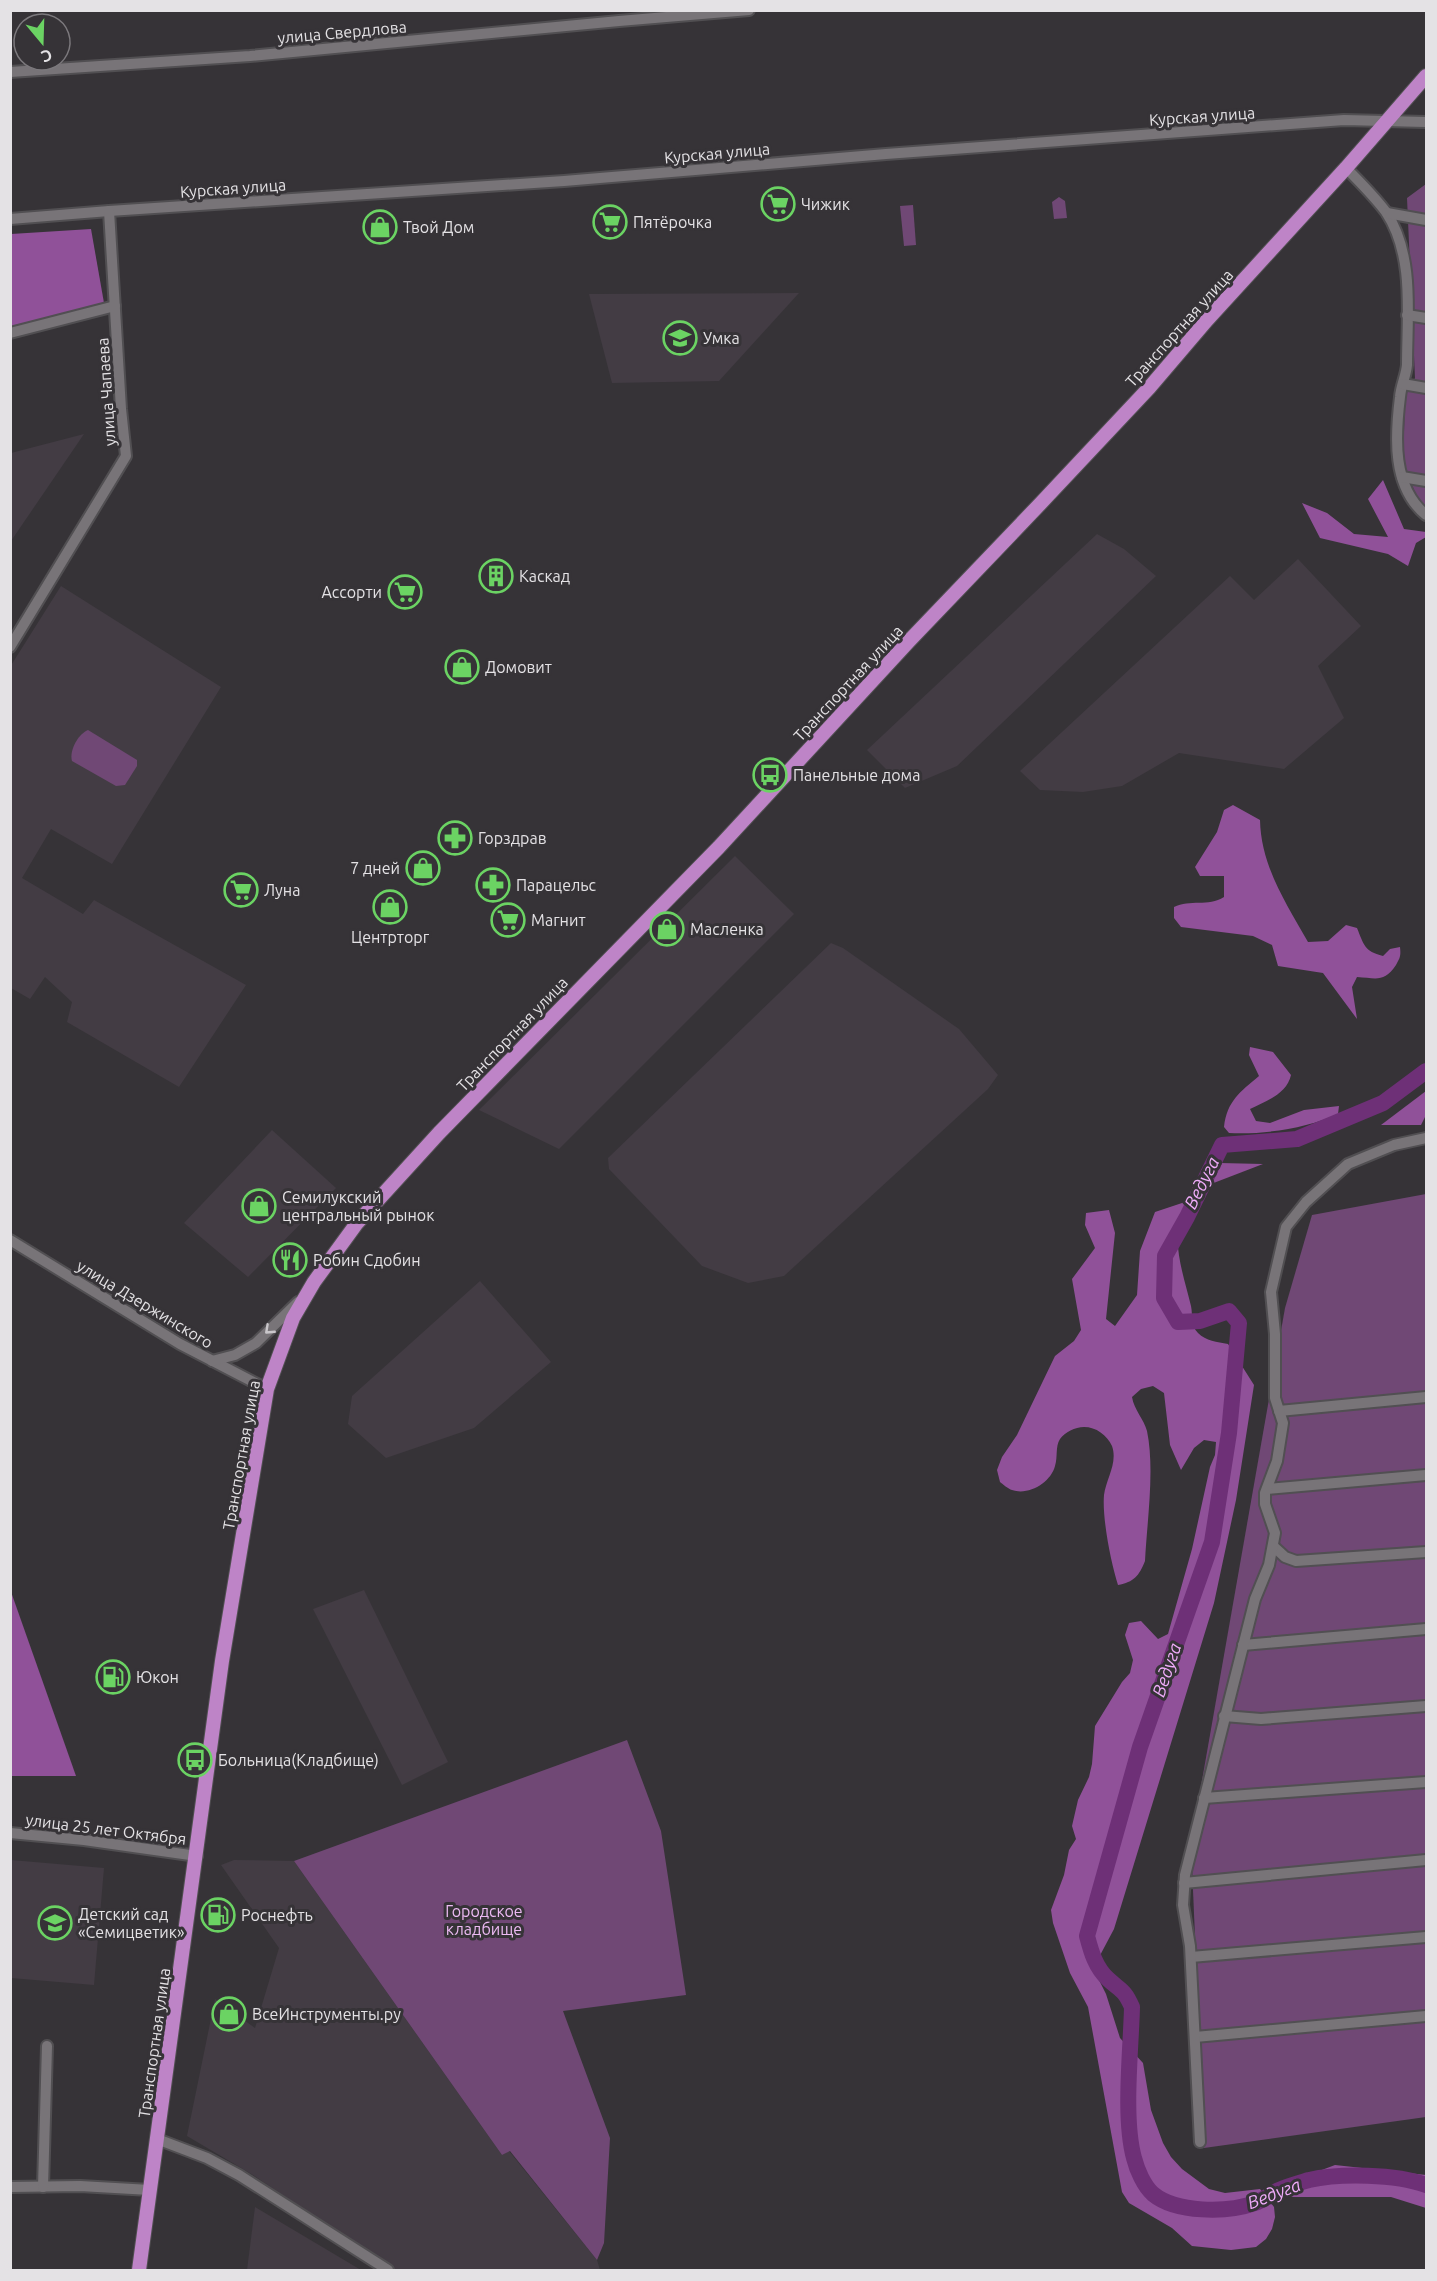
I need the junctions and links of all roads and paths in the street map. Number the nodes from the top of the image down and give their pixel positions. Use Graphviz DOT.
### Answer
graph roads {
  1 [pos="748,10"];
  2 [pos="10,72"];
  3 [pos="1426,76"];
  4 [pos="1386,122"];
  5 [pos="1426,122"];
  6 [pos="1346,168"];
  7 [pos="109,210"];
  8 [pos="1387,213"];
  9 [pos="10,219"];
  10 [pos="1426,220"];
  11 [pos="115,306"];
  12 [pos="1407,315"];
  13 [pos="1426,318"];
  14 [pos="10,333"];
  15 [pos="1403,384"];
  16 [pos="1426,388"];
  17 [pos="1402,477"];
  18 [pos="1426,481"];
  19 [pos="1426,515"];
  20 [pos="10,647"];
  21 [pos="1426,1138"];
  22 [pos="10,1240"];
  23 [pos="311,1288"];
  24 [pos="212,1360"];
  25 [pos="267,1389"];
  26 [pos="1426,1397"];
  27 [pos="1279,1411"];
  28 [pos="1426,1475"];
  29 [pos="1267,1489"];
  30 [pos="1272,1546"];
  31 [pos="1426,1552"];
  32 [pos="1426,1629"];
  33 [pos="1243,1645"];
  34 [pos="1426,1706"];
  35 [pos="1224,1716"];
  36 [pos="1426,1782"];
  37 [pos="1204,1798"];
  38 [pos="10,1833"];
  39 [pos="198,1856"];
  40 [pos="1426,1860"];
  41 [pos="1184,1883"];
  42 [pos="1426,1937"];
  43 [pos="1191,1957"];
  44 [pos="1426,2016"];
  45 [pos="1195,2037"];
  46 [pos="47,2046"];
  47 [pos="157,2139"];
  48 [pos="1200,2142"];
  49 [pos="10,2187"];
  50 [pos="43,2187"];
  51 [pos="150,2190"];
  52 [pos="140,2271"];
  53 [pos="388,2271"];
  1 -- 2 [label="street, улица Свердлова"];
  3 -- 4 [label="main road, Транспортная улица"];
  4 -- 5 [label="street, Курская улица"];
  4 -- 6 [label="main road, Транспортная улица"];
  4 -- 7 [label="street, Курская улица"];
  6 -- 8 [label="street"];
  6 -- 23 [label="main road, Транспортная улица"];
  7 -- 9 [label="street, Курская улица"];
  7 -- 11 [label="street, улица Чапаева"];
  8 -- 10 [label="street"];
  8 -- 12 [label="street"];
  11 -- 14 [label="street"];
  11 -- 20 [label="street, улица Чапаева"];
  12 -- 13 [label="street"];
  12 -- 15 [label="street"];
  15 -- 16 [label="street"];
  15 -- 17 [label="street"];
  17 -- 18 [label="street"];
  17 -- 19 [label="street"];
  21 -- 27 [label="street"];
  22 -- 24 [label="street, улица Дзержинского"];
  23 -- 24 [label="street, one-way"];
  23 -- 25 [label="main road, Транспортная улица"];
  24 -- 25 [label="street, улица Дзержинского"];
  25 -- 39 [label="main road, Транспортная улица"];
  26 -- 27 [label="street"];
  27 -- 29 [label="street"];
  28 -- 29 [label="street"];
  29 -- 30 [label="street"];
  30 -- 31 [label="street"];
  30 -- 33 [label="street"];
  32 -- 33 [label="street"];
  33 -- 35 [label="street"];
  34 -- 35 [label="street"];
  35 -- 37 [label="street"];
  36 -- 37 [label="street"];
  37 -- 41 [label="street"];
  38 -- 39 [label="street, улица 25 лет Октября"];
  39 -- 47 [label="main road, Транспортная улица"];
  40 -- 41 [label="street"];
  41 -- 43 [label="street"];
  42 -- 43 [label="street"];
  43 -- 45 [label="street"];
  44 -- 45 [label="street"];
  45 -- 48 [label="street"];
  46 -- 50 [label="street"];
  47 -- 51 [label="main road, Транспортная улица"];
  47 -- 53 [label="street"];
  49 -- 50 [label="street"];
  50 -- 51 [label="street"];
  51 -- 52 [label="main road, Транспортная улица"];
}
